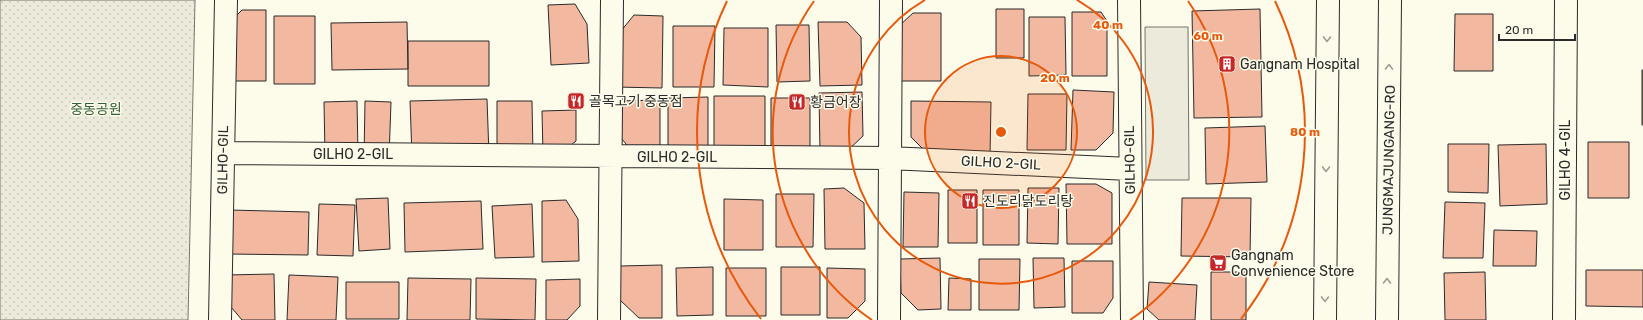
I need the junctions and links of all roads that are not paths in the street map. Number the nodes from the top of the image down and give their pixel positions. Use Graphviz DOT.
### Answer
graph roads {
  1 [pos="226,0"];
  2 [pos="612,0"];
  3 [pos="891,0"];
  4 [pos="1129,0"];
  5 [pos="1328,0"];
  6 [pos="1390,0"];
  7 [pos="1566,0"];
  8 [pos="223,153"];
  9 [pos="611,157"];
  10 [pos="889,158"];
  11 [pos="1130,169"];
  12 [pos="220,320"];
  13 [pos="609,320"];
  14 [pos="889,320"];
  15 [pos="1132,320"];
  16 [pos="1325,320"];
  17 [pos="1387,320"];
  18 [pos="1564,320"];
  1 -- 8 [label="street, GILHO-GIL"];
  2 -- 9 [label="street"];
  3 -- 10 [label="street"];
  4 -- 11 [label="street, GILHO-GIL"];
  5 -- 16 [label="street, one-way"];
  17 -- 6 [label="street, JUNGMAJUNGANG-RO, one-way"];
  7 -- 18 [label="street, GILHO 4-GIL"];
  8 -- 9 [label="street, GILHO 2-GIL"];
  8 -- 12 [label="street, GILHO-GIL"];
  9 -- 10 [label="street, GILHO 2-GIL"];
  9 -- 13 [label="street"];
  10 -- 11 [label="street, GILHO 2-GIL"];
  10 -- 14 [label="street"];
  11 -- 15 [label="street, GILHO-GIL"];
}
